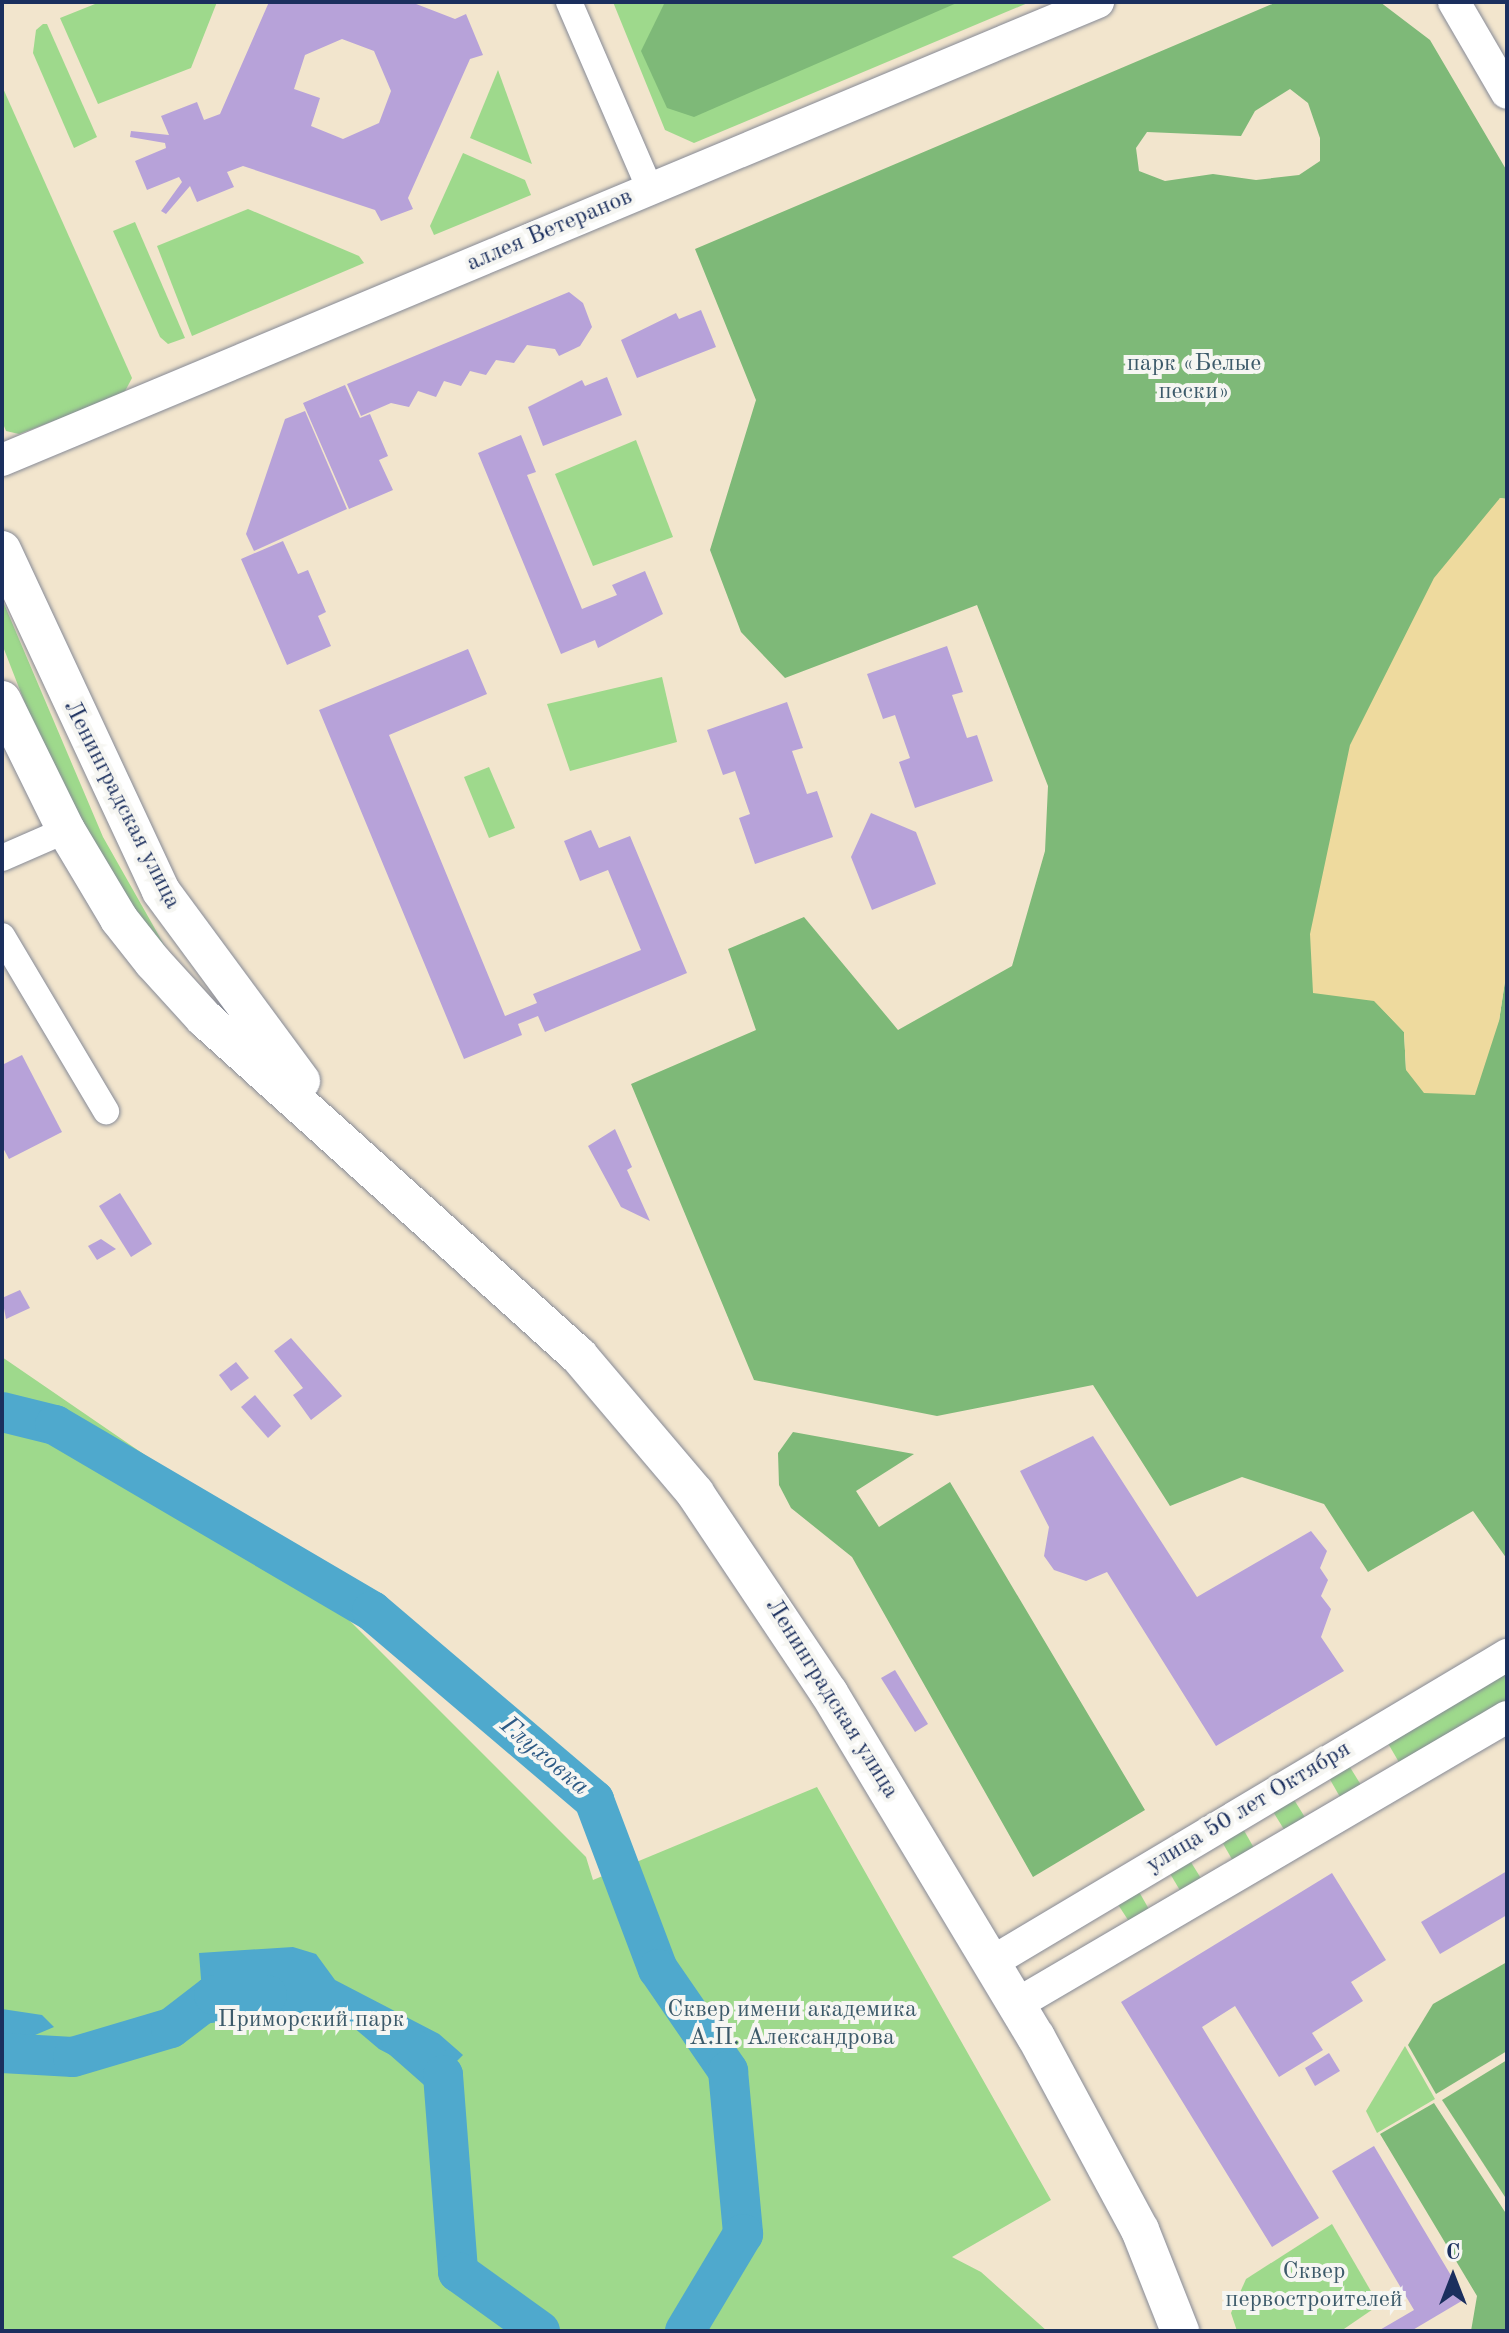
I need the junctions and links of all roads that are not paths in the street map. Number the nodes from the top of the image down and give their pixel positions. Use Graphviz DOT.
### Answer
graph roads {
  1 [pos="569,2"];
  2 [pos="1098,2"];
  3 [pos="1454,2"];
  4 [pos="1507,93"];
  5 [pos="650,189"];
  6 [pos="2,460"];
  7 [pos="2,550"];
  8 [pos="2,700"];
  9 [pos="66,830"];
  10 [pos="2,858"];
  11 [pos="2,936"];
  12 [pos="232,992"];
  13 [pos="204,1018"];
  14 [pos="106,1111"];
  15 [pos="358,1157"];
  16 [pos="1507,1655"];
  17 [pos="1507,1717"];
  18 [pos="992,1962"];
  19 [pos="1017,2004"];
  20 [pos="1180,2331"];
  1 -- 5 [label="street"];
  2 -- 5 [label="street, аллея Ветеранов"];
  3 -- 4 [label="street"];
  5 -- 6 [label="street, аллея Ветеранов"];
  7 -- 12 [label="main road, Ленинградская улица"];
  8 -- 9 [label="main road, Ленинградская улица"];
  9 -- 10 [label="street"];
  9 -- 13 [label="main road, Ленинградская улица"];
  11 -- 14 [label="street"];
  12 -- 13 [label="main road"];
  12 -- 15 [label="main road, Ленинградская улица"];
  13 -- 15 [label="main road, Ленинградская улица"];
  15 -- 18 [label="main road, Ленинградская улица"];
  16 -- 18 [label="street, улица 50 лет Октября"];
  17 -- 19 [label="street, улица 50 лет Октября"];
  18 -- 19 [label="main road, Ленинградская улица"];
  19 -- 20 [label="main road, Ленинградская улица"];
}
